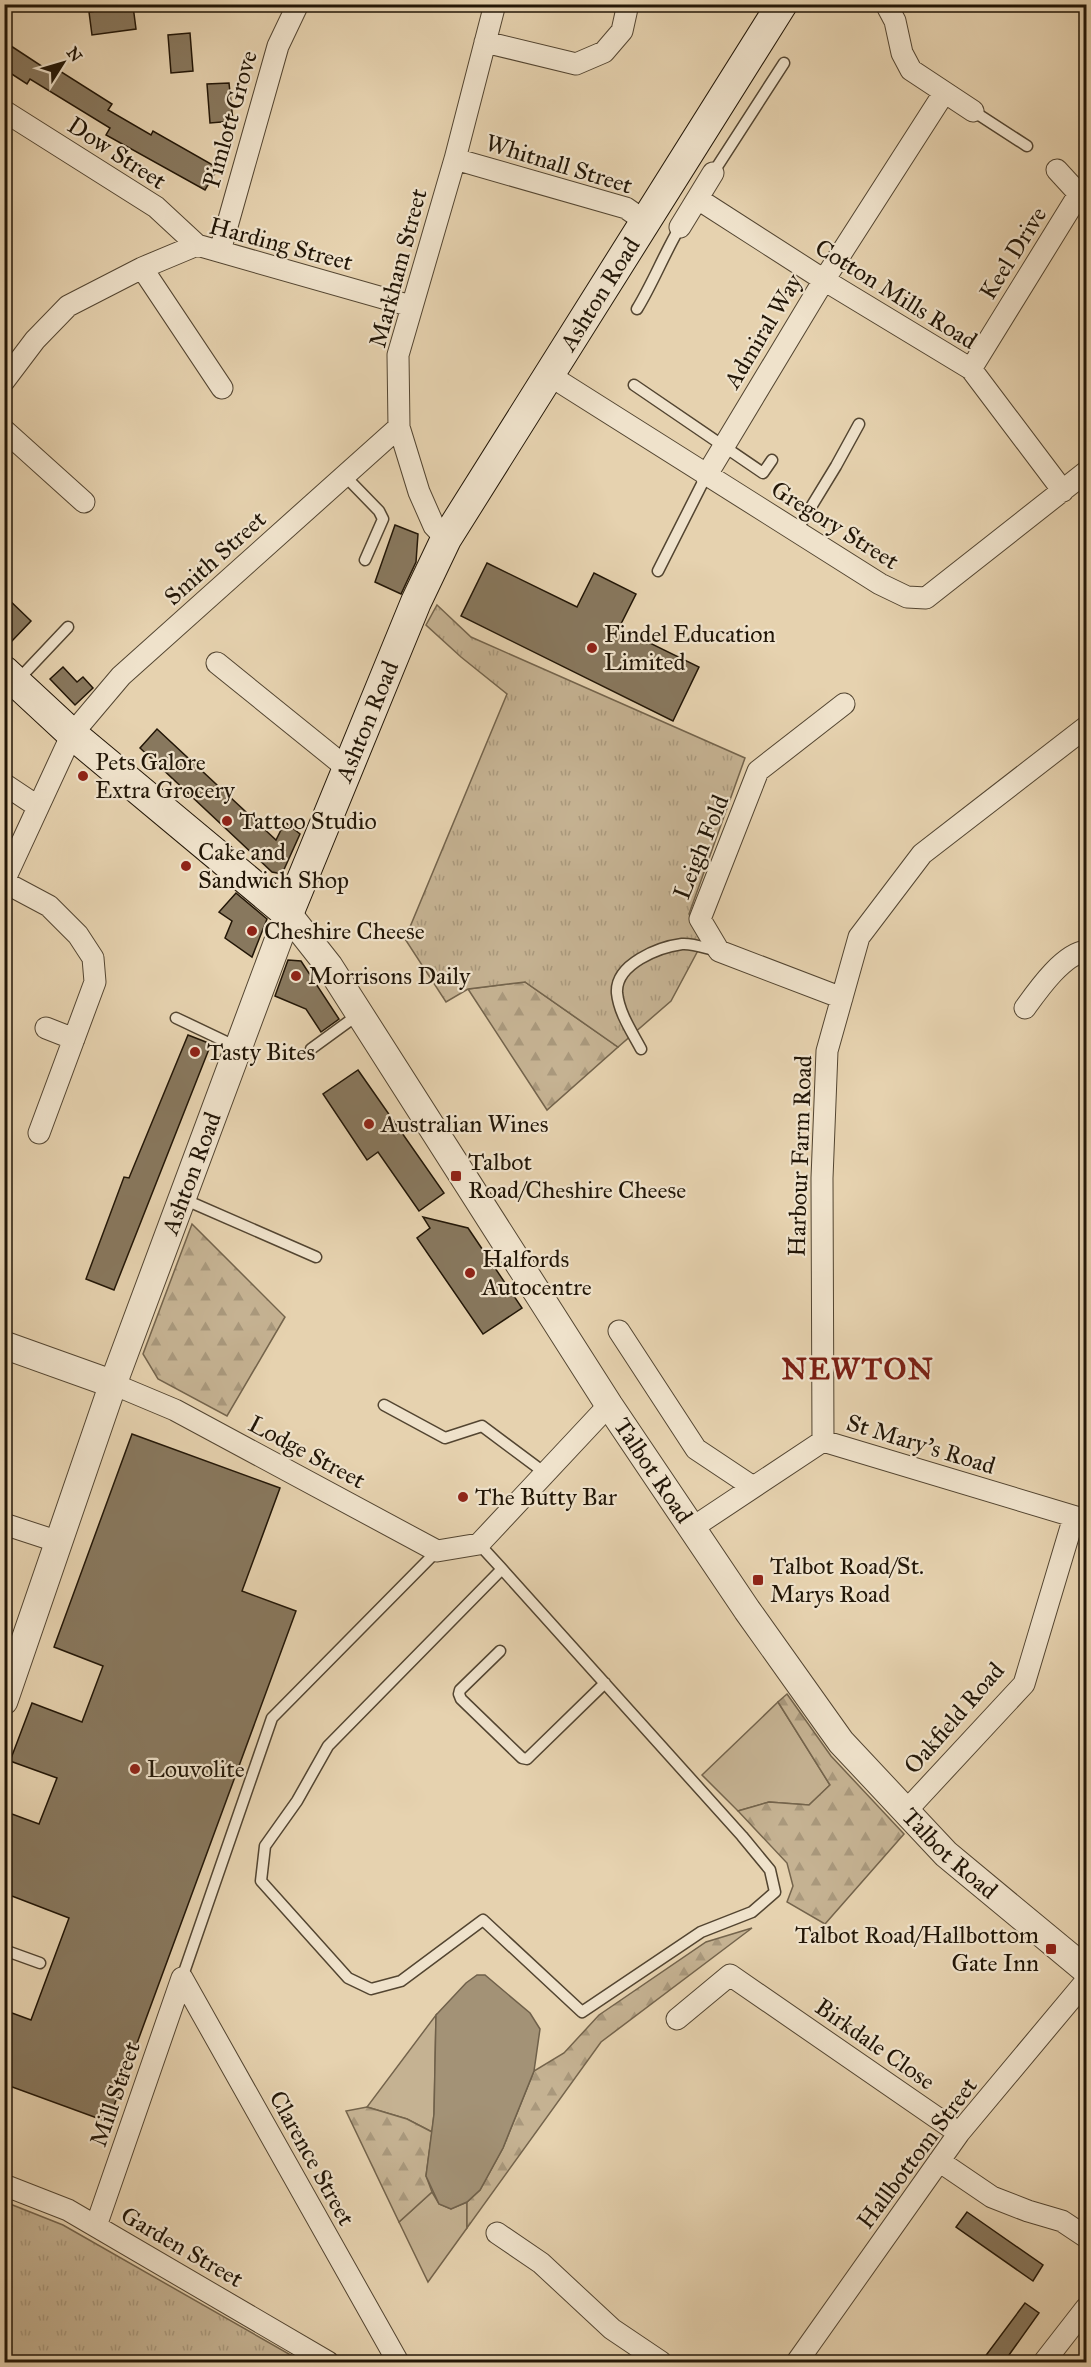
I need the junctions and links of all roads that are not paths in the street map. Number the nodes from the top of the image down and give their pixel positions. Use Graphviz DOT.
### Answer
graph roads {
  1 [pos="298,4"];
  2 [pos="495,4"];
  3 [pos="628,4"];
  4 [pos="782,4"];
  5 [pos="886,4"];
  6 [pos="485,42"];
  7 [pos="784,63"];
  8 [pos="944,93"];
  9 [pos="4,111"];
  10 [pos="973,111"];
  11 [pos="1027,146"];
  12 [pos="455,159"];
  13 [pos="1057,170"];
  14 [pos="713,173"];
  15 [pos="1083,196"];
  16 [pos="698,198"];
  17 [pos="646,222"];
  18 [pos="680,227"];
  19 [pos="197,245"];
  20 [pos="220,251"];
  21 [pos="142,268"];
  22 [pos="824,280"];
  23 [pos="411,306"];
  24 [pos="637,309"];
  25 [pos="971,369"];
  26 [pos="549,375"];
  27 [pos="4,381"];
  28 [pos="634,385"];
  29 [pos="222,388"];
  30 [pos="859,424"];
  31 [pos="399,427"];
  32 [pos="4,430"];
  33 [pos="724,446"];
  34 [pos="772,460"];
  35 [pos="1086,472"];
  36 [pos="345,476"];
  37 [pos="706,476"];
  38 [pos="1063,490"];
  39 [pos="84,502"];
  40 [pos="797,530"];
  41 [pos="447,539"];
  42 [pos="365,560"];
  43 [pos="658,571"];
  44 [pos="68,627"];
  45 [pos="218,663"];
  46 [pos="10,677"];
  47 [pos="844,704"];
  48 [pos="1086,727"];
  49 [pos="72,734"];
  50 [pos="348,769"];
  51 [pos="4,784"];
  52 [pos="37,806"];
  53 [pos="4,882"];
  54 [pos="288,914"];
  55 [pos="719,951"];
  56 [pos="1086,951"];
  57 [pos="842,998"];
  58 [pos="1025,1008"];
  59 [pos="360,1014"];
  60 [pos="176,1018"];
  61 [pos="46,1028"];
  62 [pos="74,1039"];
  63 [pos="237,1047"];
  64 [pos="311,1048"];
  65 [pos="641,1049"];
  66 [pos="39,1133"];
  67 [pos="181,1198"];
  68 [pos="316,1257"];
  69 [pos="619,1331"];
  70 [pos="4,1345"];
  71 [pos="113,1384"];
  72 [pos="384,1405"];
  73 [pos="609,1405"];
  74 [pos="823,1441"];
  75 [pos="545,1473"];
  76 [pos="753,1487"];
  77 [pos="1080,1519"];
  78 [pos="4,1524"];
  79 [pos="692,1528"];
  80 [pos="58,1542"];
  81 [pos="479,1544"];
  82 [pos="437,1551"];
  83 [pos="502,1569"];
  84 [pos="500,1651"];
  85 [pos="605,1683"];
  86 [pos="4,1701"];
  87 [pos="906,1811"];
  88 [pos="4,1950"];
  89 [pos="40,1963"];
  90 [pos="1086,1970"];
  91 [pos="182,1978"];
  92 [pos="1086,1981"];
  93 [pos="677,2019"];
  94 [pos="958,2133"];
  95 [pos="939,2161"];
  96 [pos="4,2185"];
  97 [pos="96,2226"];
  98 [pos="497,2233"];
  99 [pos="1086,2236"];
  100 [pos="1086,2309"];
  101 [pos="328,2362"];
  102 [pos="398,2362"];
  103 [pos="661,2362"];
  104 [pos="797,2362"];
  105 [pos="1044,2362"];
  1 -- 20 [label="street, Pimlott Grove"];
  2 -- 6 [label="street, Markham Street"];
  3 -- 6 [label="street"];
  4 -- 17 [label="main road, Ashton Road"];
  5 -- 8 [label="street"];
  6 -- 12 [label="street, Markham Street"];
  7 -- 14 [label="lane"];
  8 -- 10 [label="street"];
  8 -- 22 [label="street, Admiral Way"];
  9 -- 19 [label="street, Dow Street"];
  10 -- 11 [label="lane"];
  12 -- 17 [label="street, Whitnall Street"];
  12 -- 23 [label="street, Markham Street"];
  13 -- 15 [label="street, Keel Drive"];
  14 -- 16 [label="street"];
  15 -- 25 [label="street, Keel Drive"];
  16 -- 18 [label="street"];
  16 -- 22 [label="street, Cotton Mills Road"];
  17 -- 26 [label="main road, Ashton Road"];
  18 -- 24 [label="lane"];
  19 -- 20 [label="street, Harding Street"];
  19 -- 21 [label="street, Harding Street"];
  20 -- 23 [label="street, Harding Street"];
  21 -- 27 [label="street, Harding Street"];
  21 -- 29 [label="street"];
  22 -- 25 [label="street, Cotton Mills Road"];
  22 -- 33 [label="street, Admiral Way"];
  23 -- 31 [label="street, Markham Street"];
  25 -- 38 [label="street, Cotton Mills Road"];
  26 -- 37 [label="street, Gregory Street"];
  26 -- 41 [label="main road, Ashton Road"];
  28 -- 33 [label="lane"];
  30 -- 40 [label="lane"];
  31 -- 36 [label="street, Smith Street"];
  31 -- 41 [label="street, Markham Street"];
  32 -- 39 [label="street"];
  33 -- 34 [label="lane"];
  33 -- 37 [label="street, Admiral Way"];
  35 -- 38 [label="street, Gregory Street"];
  36 -- 42 [label="lane"];
  36 -- 49 [label="street, Smith Street"];
  37 -- 40 [label="street, Gregory Street"];
  37 -- 43 [label="lane"];
  38 -- 40 [label="street, Gregory Street"];
  41 -- 50 [label="main road, Ashton Road"];
  44 -- 46 [label="lane"];
  45 -- 50 [label="street"];
  46 -- 49 [label="main road"];
  47 -- 55 [label="street, Leigh Fold"];
  48 -- 57 [label="street, Harbour Farm Road"];
  49 -- 52 [label="street, Smith Street"];
  49 -- 54 [label="main road"];
  50 -- 54 [label="main road, Ashton Road"];
  51 -- 52 [label="street"];
  52 -- 53 [label="street, Smith Street"];
  53 -- 62 [label="street"];
  54 -- 59 [label="street, Talbot Road"];
  54 -- 63 [label="street, Ashton Road"];
  55 -- 57 [label="street"];
  55 -- 65 [label="lane"];
  56 -- 58 [label="street"];
  57 -- 74 [label="street, Harbour Farm Road"];
  59 -- 64 [label="lane"];
  59 -- 73 [label="street, Talbot Road"];
  60 -- 63 [label="lane"];
  61 -- 62 [label="street"];
  62 -- 66 [label="street"];
  63 -- 67 [label="street, Ashton Road"];
  67 -- 68 [label="lane"];
  67 -- 71 [label="street, Ashton Road"];
  69 -- 76 [label="street"];
  70 -- 71 [label="street"];
  71 -- 80 [label="street, Ashton Road"];
  71 -- 82 [label="street, Lodge Street"];
  72 -- 75 [label="lane"];
  73 -- 75 [label="street"];
  73 -- 79 [label="street, Talbot Road"];
  74 -- 76 [label="street, St Mary's Road"];
  74 -- 77 [label="street, St Mary's Road"];
  75 -- 81 [label="street"];
  76 -- 79 [label="street, St Mary's Road"];
  77 -- 87 [label="street, Oakfield Road"];
  78 -- 80 [label="street"];
  79 -- 87 [label="street, Talbot Road"];
  80 -- 86 [label="street, Ashton Road"];
  81 -- 82 [label="street"];
  81 -- 83 [label="lane"];
  82 -- 91 [label="lane"];
  83 -- 85 [label="lane"];
  83 -- 85 [label="lane"];
  84 -- 85 [label="lane"];
  87 -- 90 [label="street, Talbot Road"];
  88 -- 89 [label="lane"];
  91 -- 97 [label="street, Mill Street"];
  91 -- 102 [label="street, Clarence Street"];
  92 -- 94 [label="street, Hallbottom Street"];
  93 -- 94 [label="street, Birkdale Close"];
  94 -- 95 [label="street, Hallbottom Street"];
  95 -- 99 [label="street"];
  95 -- 104 [label="street, Hallbottom Street"];
  96 -- 97 [label="street, Garden Street"];
  97 -- 101 [label="street, Garden Street"];
  98 -- 103 [label="street"];
  100 -- 105 [label="street"];
}
